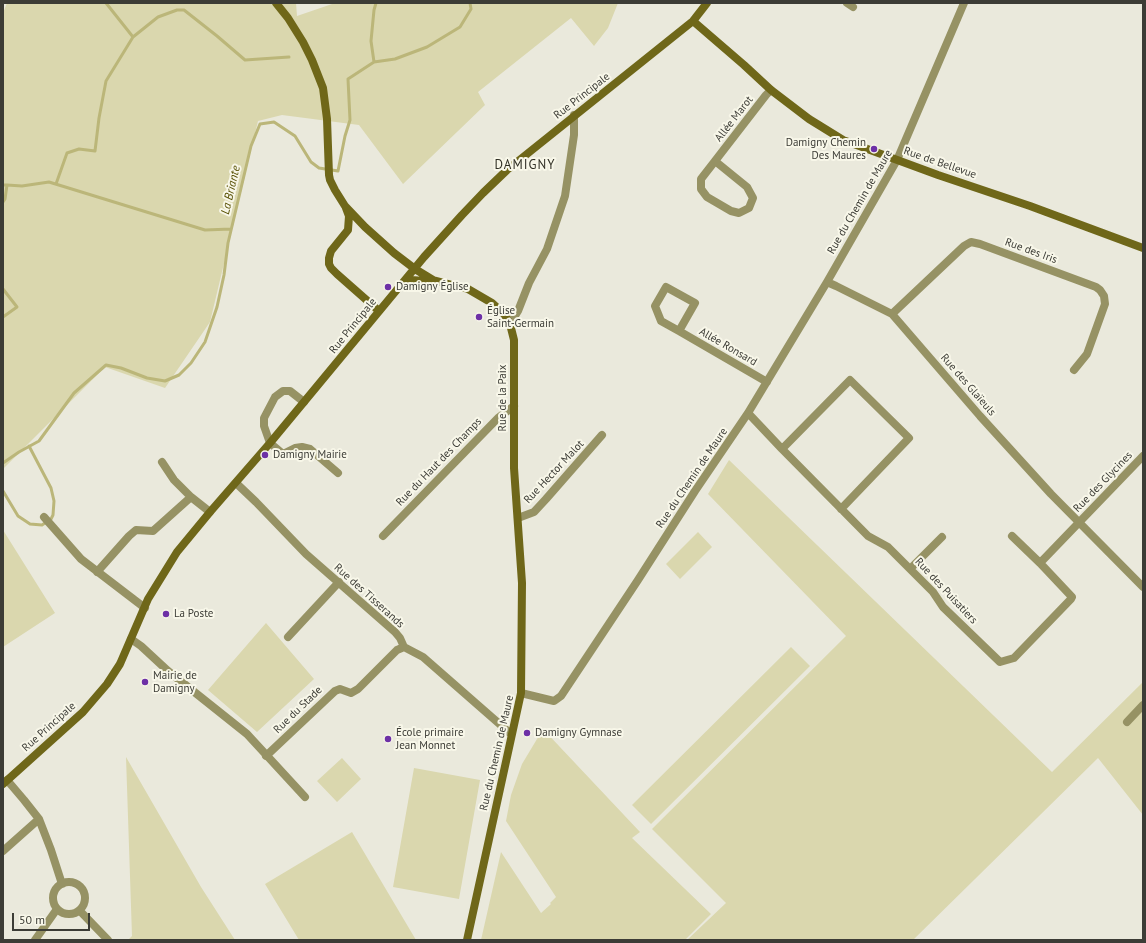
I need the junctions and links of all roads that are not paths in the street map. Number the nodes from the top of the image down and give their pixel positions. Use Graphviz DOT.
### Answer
graph roads {
  1 [pos="276,3"];
  2 [pos="707,3"];
  3 [pos="964,3"];
  4 [pos="693,21"];
  5 [pos="771,90"];
  6 [pos="574,115"];
  7 [pos="897,160"];
  8 [pos="715,162"];
  9 [pos="345,206"];
  10 [pos="365,228"];
  11 [pos="348,230"];
  12 [pos="1143,248"];
  13 [pos="415,269"];
  14 [pos="433,280"];
  15 [pos="404,282"];
  16 [pos="826,282"];
  17 [pos="379,311"];
  18 [pos="892,314"];
  19 [pos="510,324"];
  20 [pos="679,332"];
  21 [pos="1074,370"];
  22 [pos="767,382"];
  23 [pos="304,402"];
  24 [pos="514,406"];
  25 [pos="748,413"];
  26 [pos="602,435"];
  27 [pos="270,443"];
  28 [pos="782,449"];
  29 [pos="1143,456"];
  30 [pos="162,462"];
  31 [pos="338,473"];
  32 [pos="236,483"];
  33 [pos="191,497"];
  34 [pos="841,509"];
  35 [pos="210,512"];
  36 [pos="44,517"];
  37 [pos="518,518"];
  38 [pos="1078,523"];
  39 [pos="383,536"];
  40 [pos="1012,536"];
  41 [pos="942,537"];
  42 [pos="1040,563"];
  43 [pos="910,569"];
  44 [pos="97,572"];
  45 [pos="339,582"];
  46 [pos="1143,587"];
  47 [pos="144,608"];
  48 [pos="288,637"];
  49 [pos="131,639"];
  50 [pos="404,647"];
  51 [pos="521,693"];
  52 [pos="1143,705"];
  53 [pos="1126,722"];
  54 [pos="511,734"];
  55 [pos="266,756"];
  56 [pos="5,782"];
  57 [pos="305,797"];
  58 [pos="39,819"];
  59 [pos="3,851"];
  60 [pos="62,884"];
  61 [pos="57,908"];
  62 [pos="80,911"];
  63 [pos="35,940"];
  64 [pos="108,940"];
  65 [pos="467,940"];
  1 -- 9 [label="street"];
  2 -- 4 [label="street, Rue Principale"];
  3 -- 7 [label="street, Rue du Chemin de Maure"];
  4 -- 5 [label="street, Rue de Bellevue"];
  4 -- 6 [label="street, Rue Principale"];
  5 -- 7 [label="street, Rue de Bellevue"];
  5 -- 8 [label="street, Allée Marot"];
  6 -- 13 [label="street, Rue Principale"];
  6 -- 19 [label="street"];
  7 -- 12 [label="street, Rue de Bellevue"];
  7 -- 16 [label="street, Rue du Chemin de Maure"];
  8 -- 8 [label="street, Allée Marot"];
  9 -- 10 [label="street"];
  9 -- 11 [label="street"];
  10 -- 11 [label="street"];
  10 -- 13 [label="street"];
  11 -- 17 [label="street"];
  13 -- 14 [label="street"];
  13 -- 15 [label="street, Rue Principale"];
  14 -- 15 [label="street"];
  14 -- 19 [label="street"];
  15 -- 17 [label="street, Rue Principale"];
  16 -- 18 [label="street, Rue des Glaïeuls"];
  16 -- 22 [label="street, Rue du Chemin de Maure"];
  17 -- 23 [label="street, Rue Principale"];
  18 -- 21 [label="street, Rue des Iris"];
  18 -- 38 [label="street, Rue des Glaïeuls"];
  19 -- 24 [label="street, Rue de la Paix"];
  20 -- 20 [label="street, Allée Ronsard"];
  20 -- 22 [label="street, Allée Ronsard"];
  22 -- 25 [label="street, Rue du Chemin de Maure"];
  23 -- 27 [label="street, Rue Principale"];
  23 -- 27 [label="street"];
  24 -- 37 [label="street, Rue de la Paix"];
  24 -- 39 [label="street, Rue du Haut des Champs"];
  25 -- 28 [label="street, Rue des Puisatiers"];
  25 -- 51 [label="street, Rue du Chemin de Maure"];
  26 -- 37 [label="street, Rue Hector Malot"];
  27 -- 31 [label="street"];
  27 -- 32 [label="street, Rue Principale"];
  28 -- 34 [label="street, Rue des Puisatiers"];
  28 -- 34 [label="street"];
  29 -- 38 [label="street, Rue des Glycines"];
  30 -- 33 [label="street"];
  32 -- 35 [label="street, Rue Principale"];
  32 -- 45 [label="street, Rue des Tisserands"];
  33 -- 35 [label="street"];
  33 -- 44 [label="street"];
  34 -- 43 [label="street, Rue des Puisatiers"];
  35 -- 47 [label="street, Rue Principale"];
  36 -- 44 [label="street"];
  37 -- 51 [label="street, Rue de la Paix"];
  38 -- 42 [label="street"];
  38 -- 46 [label="street, Rue des Glaïeuls"];
  40 -- 42 [label="street"];
  41 -- 43 [label="street"];
  42 -- 43 [label="street, Rue des Puisatiers"];
  44 -- 47 [label="street"];
  45 -- 48 [label="street"];
  45 -- 50 [label="street, Rue des Tisserands"];
  47 -- 49 [label="street, Rue Principale"];
  49 -- 55 [label="street"];
  49 -- 56 [label="street, Rue Principale"];
  50 -- 54 [label="street"];
  50 -- 55 [label="street, Rue du Stade"];
  51 -- 54 [label="street, Rue du Chemin de Maure"];
  52 -- 53 [label="street"];
  54 -- 65 [label="street, Rue du Chemin de Maure"];
  55 -- 57 [label="street"];
  56 -- 58 [label="street"];
  58 -- 59 [label="street"];
  58 -- 60 [label="street"];
  60 -- 61 [label="street"];
  60 -- 62 [label="street"];
  61 -- 62 [label="street"];
  61 -- 63 [label="street"];
  62 -- 64 [label="street"];
}
